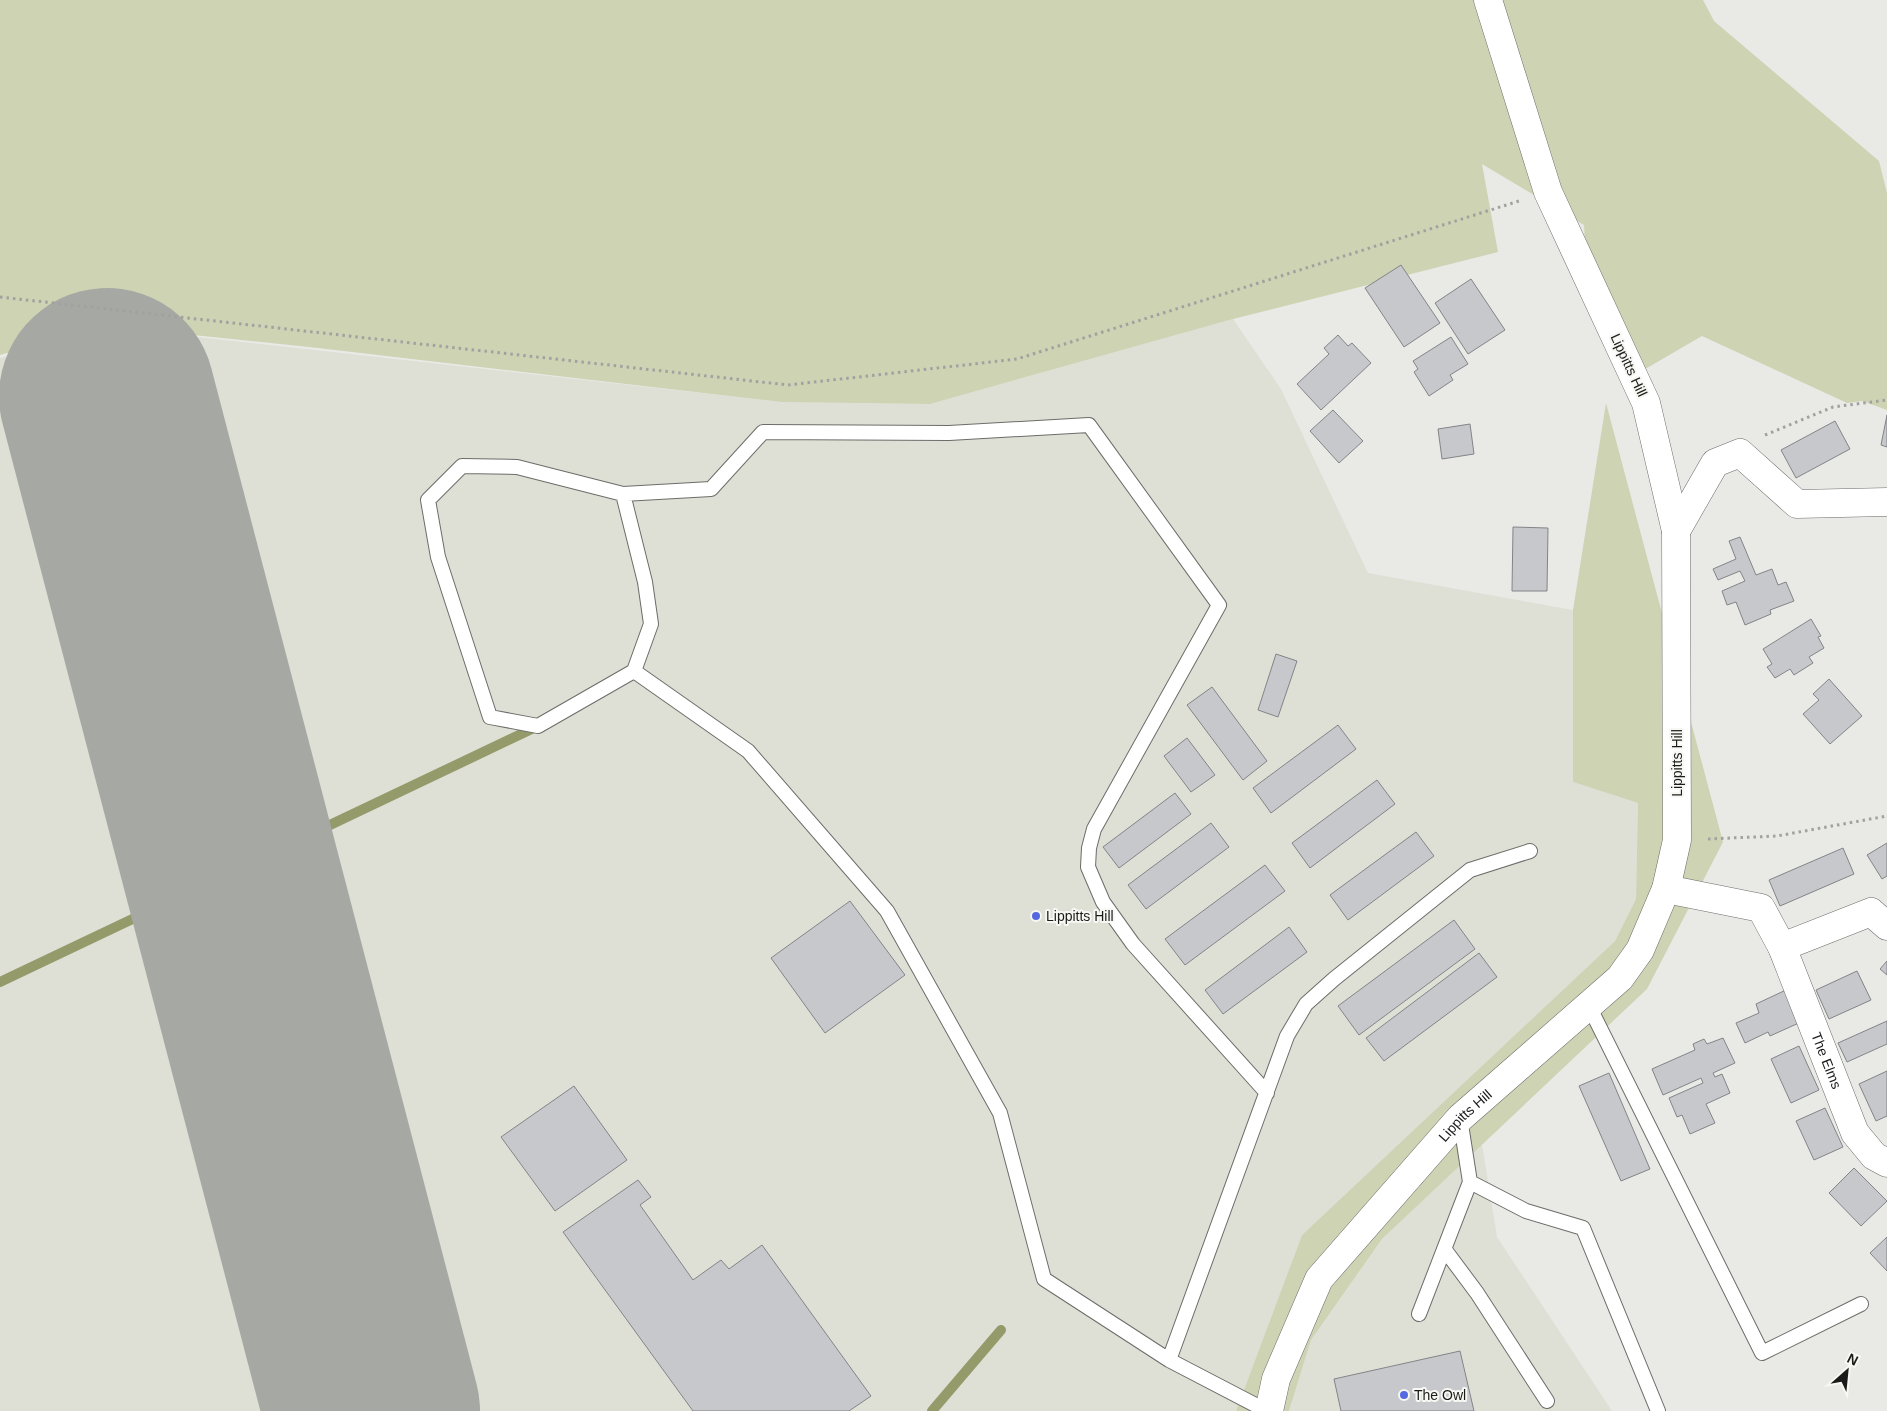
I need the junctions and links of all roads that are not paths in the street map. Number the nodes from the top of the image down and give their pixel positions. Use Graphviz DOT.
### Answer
graph roads {
  1 [pos="1488,0"];
  2 [pos="623,494"];
  3 [pos="1887,502"];
  4 [pos="1676,531"];
  5 [pos="634,671"];
  6 [pos="1530,851"];
  7 [pos="1666,889"];
  8 [pos="1887,926"];
  9 [pos="1782,947"];
  10 [pos="1588,1004"];
  11 [pos="1267,1093"];
  12 [pos="1460,1118"];
  13 [pos="1887,1163"];
  14 [pos="1470,1182"];
  15 [pos="1445,1250"];
  16 [pos="1861,1304"];
  17 [pos="1419,1314"];
  18 [pos="1169,1360"];
  19 [pos="1548,1401"];
  20 [pos="1268,1411"];
  21 [pos="1658,1411"];
  1 -- 4 [label="street, Lippitts Hill"];
  2 -- 5 [label="lane"];
  2 -- 5 [label="lane"];
  2 -- 11 [label="lane"];
  3 -- 4 [label="street"];
  4 -- 7 [label="street, Lippitts Hill"];
  5 -- 18 [label="lane"];
  6 -- 11 [label="lane"];
  7 -- 9 [label="street, The Elms"];
  7 -- 10 [label="street, Lippitts Hill"];
  8 -- 9 [label="street"];
  9 -- 13 [label="street, The Elms"];
  10 -- 12 [label="street, Lippitts Hill"];
  10 -- 16 [label="lane"];
  11 -- 18 [label="lane"];
  12 -- 14 [label="lane"];
  12 -- 20 [label="street, Lippitts Hill"];
  14 -- 15 [label="lane"];
  14 -- 21 [label="lane"];
  15 -- 17 [label="lane"];
  15 -- 19 [label="lane"];
  18 -- 20 [label="lane"];
}
